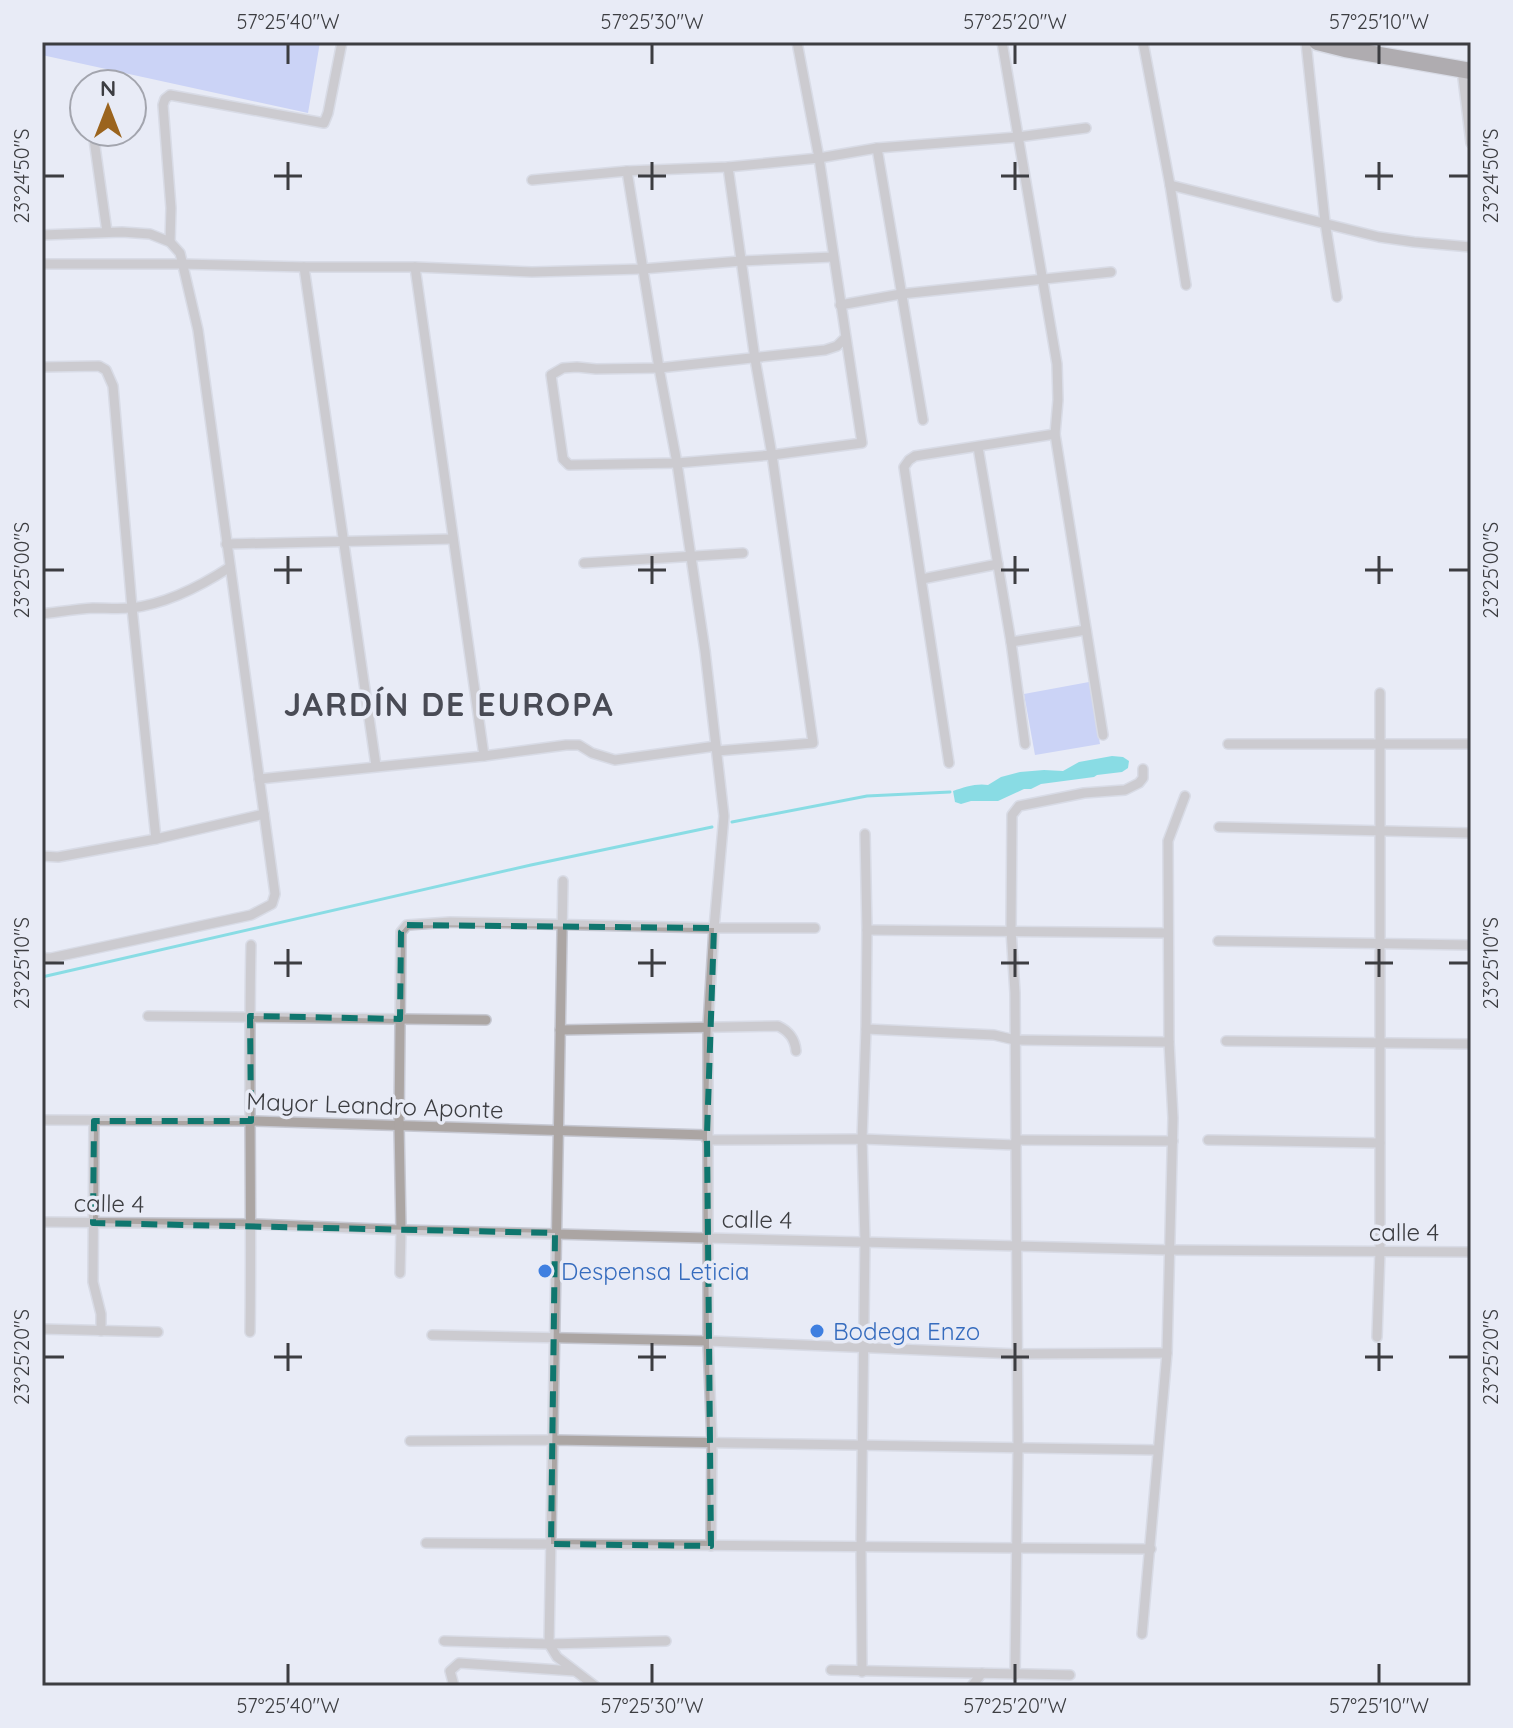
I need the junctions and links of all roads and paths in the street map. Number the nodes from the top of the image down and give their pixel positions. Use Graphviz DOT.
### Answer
graph roads {
  1 [pos="342,42"];
  2 [pos="797,42"];
  3 [pos="1002,42"];
  4 [pos="1143,42"];
  5 [pos="1306,42"];
  6 [pos="1317,42"];
  7 [pos="1466,71"];
  8 [pos="1086,128"];
  9 [pos="1018,137"];
  10 [pos="1471,143"];
  11 [pos="95,148"];
  12 [pos="877,148"];
  13 [pos="819,158"];
  14 [pos="728,167"];
  15 [pos="627,171"];
  16 [pos="532,180"];
  17 [pos="1170,185"];
  18 [pos="1325,222"];
  19 [pos="107,232"];
  20 [pos="42,235"];
  21 [pos="170,242"];
  22 [pos="1471,247"];
  23 [pos="833,257"];
  24 [pos="741,261"];
  25 [pos="42,264"];
  26 [pos="181,264"];
  27 [pos="304,267"];
  28 [pos="415,267"];
  29 [pos="642,269"];
  30 [pos="1111,272"];
  31 [pos="1042,279"];
  32 [pos="1186,285"];
  33 [pos="901,294"];
  34 [pos="1337,297"];
  35 [pos="840,305"];
  36 [pos="846,337"];
  37 [pos="755,359"];
  38 [pos="42,367"];
  39 [pos="659,368"];
  40 [pos="923,420"];
  41 [pos="1055,434"];
  42 [pos="978,447"];
  43 [pos="772,455"];
  44 [pos="677,463"];
  45 [pos="453,539"];
  46 [pos="343,542"];
  47 [pos="226,544"];
  48 [pos="743,553"];
  49 [pos="691,558"];
  50 [pos="584,563"];
  51 [pos="998,564"];
  52 [pos="230,567"];
  53 [pos="922,579"];
  54 [pos="132,608"];
  55 [pos="42,614"];
  56 [pos="1086,630"];
  57 [pos="1011,642"];
  58 [pos="1380,693"];
  59 [pos="1103,735"];
  60 [pos="1025,744"];
  61 [pos="1228,744"];
  62 [pos="1380,744"];
  63 [pos="1471,744"];
  64 [pos="717,748"];
  65 [pos="484,756"];
  66 [pos="949,763"];
  67 [pos="376,766"];
  68 [pos="1143,769"];
  69 [pos="259,779"];
  70 [pos="1185,796"];
  71 [pos="264,814"];
  72 [pos="1219,827"];
  73 [pos="1380,831"];
  74 [pos="1471,833"];
  75 [pos="865,834"];
  76 [pos="156,839"];
  77 [pos="42,856"];
  78 [pos="563,881"];
  79 [pos="562,925"];
  80 [pos="714,928"];
  81 [pos="815,928"];
  82 [pos="867,930"];
  83 [pos="1011,930"];
  84 [pos="1168,933"];
  85 [pos="1218,941"];
  86 [pos="1380,943"];
  87 [pos="251,945"];
  88 [pos="1471,945"];
  89 [pos="42,956"];
  90 [pos="148,1016"];
  91 [pos="250,1016"];
  92 [pos="400,1019"];
  93 [pos="486,1020"];
  94 [pos="708,1026"];
  95 [pos="866,1029"];
  96 [pos="560,1030"];
  97 [pos="1015,1040"];
  98 [pos="1226,1041"];
  99 [pos="1169,1042"];
  100 [pos="1380,1043"];
  101 [pos="1471,1044"];
  102 [pos="796,1051"];
  103 [pos="42,1120"];
  104 [pos="94,1121"];
  105 [pos="251,1121"];
  106 [pos="399,1125"];
  107 [pos="559,1130"];
  108 [pos="707,1137"];
  109 [pos="862,1139"];
  110 [pos="1208,1140"];
  111 [pos="1173,1141"];
  112 [pos="1016,1143"];
  113 [pos="1380,1143"];
  114 [pos="42,1222"];
  115 [pos="93,1223"];
  116 [pos="251,1224"];
  117 [pos="401,1230"];
  118 [pos="555,1233"];
  119 [pos="709,1238"];
  120 [pos="865,1241"];
  121 [pos="1017,1246"];
  122 [pos="1170,1250"];
  123 [pos="1380,1251"];
  124 [pos="1471,1252"];
  125 [pos="400,1273"];
  126 [pos="42,1329"];
  127 [pos="101,1331"];
  128 [pos="158,1332"];
  129 [pos="250,1332"];
  130 [pos="432,1335"];
  131 [pos="1377,1337"];
  132 [pos="553,1338"];
  133 [pos="708,1341"];
  134 [pos="863,1347"];
  135 [pos="1167,1353"];
  136 [pos="1017,1354"];
  137 [pos="552,1440"];
  138 [pos="410,1441"];
  139 [pos="712,1443"];
  140 [pos="863,1445"];
  141 [pos="1018,1448"];
  142 [pos="1158,1450"];
  143 [pos="426,1543"];
  144 [pos="551,1544"];
  145 [pos="711,1546"];
  146 [pos="861,1547"];
  147 [pos="1016,1548"];
  148 [pos="1151,1549"];
  149 [pos="1142,1634"];
  150 [pos="444,1641"];
  151 [pos="666,1641"];
  152 [pos="549,1644"];
  153 [pos="831,1670"];
  154 [pos="574,1671"];
  155 [pos="862,1672"];
  156 [pos="982,1673"];
  157 [pos="1015,1675"];
  158 [pos="1070,1675"];
  159 [pos="455,1685"];
  160 [pos="595,1686"];
  161 [pos="972,1686"];
  1 -- 21 [label="street"];
  2 -- 13 [label="street"];
  3 -- 9 [label="street"];
  4 -- 17 [label="street"];
  5 -- 18 [label="street"];
  6 -- 7 [label="highway"];
  7 -- 10 [label="street"];
  8 -- 9 [label="street"];
  9 -- 12 [label="street"];
  9 -- 31 [label="street"];
  11 -- 19 [label="street"];
  12 -- 13 [label="street"];
  12 -- 33 [label="street"];
  13 -- 14 [label="street"];
  13 -- 23 [label="street"];
  14 -- 15 [label="street"];
  14 -- 24 [label="street"];
  15 -- 16 [label="street"];
  15 -- 29 [label="street"];
  17 -- 18 [label="street"];
  17 -- 32 [label="street"];
  18 -- 22 [label="street"];
  18 -- 34 [label="street"];
  19 -- 20 [label="street"];
  19 -- 21 [label="street"];
  21 -- 26 [label="street"];
  23 -- 24 [label="street"];
  23 -- 35 [label="street"];
  24 -- 29 [label="street"];
  24 -- 37 [label="street"];
  25 -- 26 [label="street"];
  26 -- 27 [label="street"];
  26 -- 47 [label="street"];
  27 -- 28 [label="street"];
  27 -- 46 [label="street"];
  28 -- 29 [label="street"];
  28 -- 45 [label="street"];
  29 -- 39 [label="street"];
  30 -- 31 [label="street"];
  31 -- 33 [label="street"];
  31 -- 41 [label="street"];
  33 -- 35 [label="street"];
  33 -- 40 [label="street"];
  35 -- 36 [label="street"];
  36 -- 37 [label="street"];
  36 -- 43 [label="street"];
  37 -- 39 [label="street"];
  37 -- 43 [label="street"];
  38 -- 54 [label="street"];
  39 -- 44 [label="street"];
  39 -- 44 [label="street"];
  41 -- 42 [label="street"];
  41 -- 56 [label="street"];
  42 -- 51 [label="street"];
  42 -- 53 [label="street"];
  43 -- 44 [label="street"];
  43 -- 64 [label="street"];
  44 -- 49 [label="street"];
  45 -- 46 [label="street"];
  45 -- 65 [label="street"];
  46 -- 47 [label="street"];
  46 -- 67 [label="street"];
  47 -- 52 [label="street"];
  48 -- 49 [label="street"];
  49 -- 50 [label="street"];
  49 -- 64 [label="street"];
  51 -- 53 [label="street"];
  51 -- 57 [label="street"];
  52 -- 54 [label="street"];
  52 -- 69 [label="street"];
  53 -- 66 [label="street"];
  54 -- 55 [label="street"];
  54 -- 76 [label="street"];
  56 -- 57 [label="street"];
  56 -- 59 [label="street"];
  57 -- 60 [label="street"];
  58 -- 62 [label="street"];
  61 -- 62 [label="street"];
  62 -- 63 [label="street"];
  62 -- 73 [label="street"];
  64 -- 65 [label="street"];
  64 -- 80 [label="street"];
  65 -- 67 [label="street"];
  67 -- 69 [label="street"];
  68 -- 83 [label="street"];
  69 -- 71 [label="street"];
  70 -- 84 [label="street"];
  71 -- 76 [label="street"];
  71 -- 89 [label="street"];
  72 -- 73 [label="street"];
  73 -- 74 [label="street"];
  73 -- 86 [label="street"];
  75 -- 82 [label="street"];
  76 -- 77 [label="street"];
  78 -- 79 [label="street"];
  79 -- 80 [label="street"];
  79 -- 92 [label="street"];
  79 -- 96 [label="street"];
  80 -- 81 [label="street"];
  80 -- 94 [label="street"];
  82 -- 83 [label="street"];
  82 -- 95 [label="street"];
  83 -- 84 [label="street"];
  83 -- 97 [label="street"];
  84 -- 99 [label="street"];
  85 -- 86 [label="street"];
  86 -- 88 [label="street"];
  86 -- 100 [label="street"];
  87 -- 91 [label="street"];
  90 -- 91 [label="street"];
  91 -- 92 [label="street"];
  91 -- 105 [label="street"];
  92 -- 93 [label="street"];
  92 -- 106 [label="street"];
  94 -- 96 [label="street"];
  94 -- 102 [label="street"];
  94 -- 108 [label="street"];
  95 -- 97 [label="street"];
  95 -- 109 [label="street"];
  96 -- 107 [label="street"];
  97 -- 99 [label="street"];
  97 -- 112 [label="street"];
  98 -- 100 [label="street"];
  99 -- 111 [label="street"];
  100 -- 101 [label="street"];
  100 -- 113 [label="street"];
  103 -- 104 [label="street, Mayor Leandro Aponte"];
  104 -- 105 [label="street, Mayor Leandro Aponte"];
  104 -- 115 [label="street"];
  105 -- 106 [label="street, Mayor Leandro Aponte"];
  105 -- 116 [label="street"];
  106 -- 107 [label="street, Mayor Leandro Aponte"];
  106 -- 117 [label="street"];
  107 -- 108 [label="street, Mayor Leandro Aponte"];
  107 -- 118 [label="street"];
  108 -- 109 [label="street, Mayor Leandro Aponte"];
  108 -- 119 [label="street"];
  109 -- 112 [label="street, Mayor Leandro Aponte"];
  109 -- 120 [label="street"];
  110 -- 113 [label="street"];
  111 -- 112 [label="street, Mayor Leandro Aponte"];
  111 -- 122 [label="street"];
  112 -- 121 [label="street"];
  113 -- 123 [label="street"];
  114 -- 115 [label="street, calle 4"];
  115 -- 116 [label="street, calle 4"];
  115 -- 127 [label="street"];
  116 -- 117 [label="street, calle 4"];
  116 -- 129 [label="street"];
  117 -- 118 [label="street, calle 4"];
  117 -- 125 [label="street"];
  118 -- 119 [label="street, calle 4"];
  118 -- 132 [label="street"];
  119 -- 120 [label="street, calle 4"];
  119 -- 133 [label="street"];
  120 -- 121 [label="street, calle 4"];
  120 -- 134 [label="street"];
  121 -- 122 [label="street, calle 4"];
  121 -- 136 [label="street"];
  122 -- 123 [label="street, calle 4"];
  122 -- 135 [label="street"];
  123 -- 124 [label="street, calle 4"];
  123 -- 131 [label="street"];
  126 -- 127 [label="street"];
  127 -- 128 [label="street"];
  130 -- 132 [label="street"];
  132 -- 133 [label="street"];
  132 -- 137 [label="street"];
  133 -- 134 [label="street"];
  133 -- 139 [label="street"];
  134 -- 136 [label="street"];
  134 -- 140 [label="street"];
  135 -- 136 [label="street"];
  135 -- 142 [label="street"];
  136 -- 141 [label="street"];
  137 -- 138 [label="street"];
  137 -- 139 [label="street"];
  137 -- 144 [label="street"];
  139 -- 140 [label="street"];
  139 -- 145 [label="street"];
  140 -- 141 [label="street"];
  140 -- 146 [label="street"];
  141 -- 142 [label="street"];
  141 -- 147 [label="street"];
  142 -- 148 [label="street"];
  143 -- 144 [label="street"];
  144 -- 145 [label="street"];
  144 -- 152 [label="street"];
  145 -- 146 [label="street"];
  146 -- 147 [label="street"];
  146 -- 155 [label="street"];
  147 -- 148 [label="street"];
  147 -- 157 [label="street"];
  148 -- 149 [label="street"];
  150 -- 152 [label="street"];
  151 -- 152 [label="street"];
  152 -- 154 [label="street"];
  153 -- 155 [label="street"];
  154 -- 159 [label="street"];
  154 -- 160 [label="street"];
  155 -- 156 [label="street"];
  156 -- 157 [label="street"];
  156 -- 161 [label="street"];
  157 -- 158 [label="street"];
}
